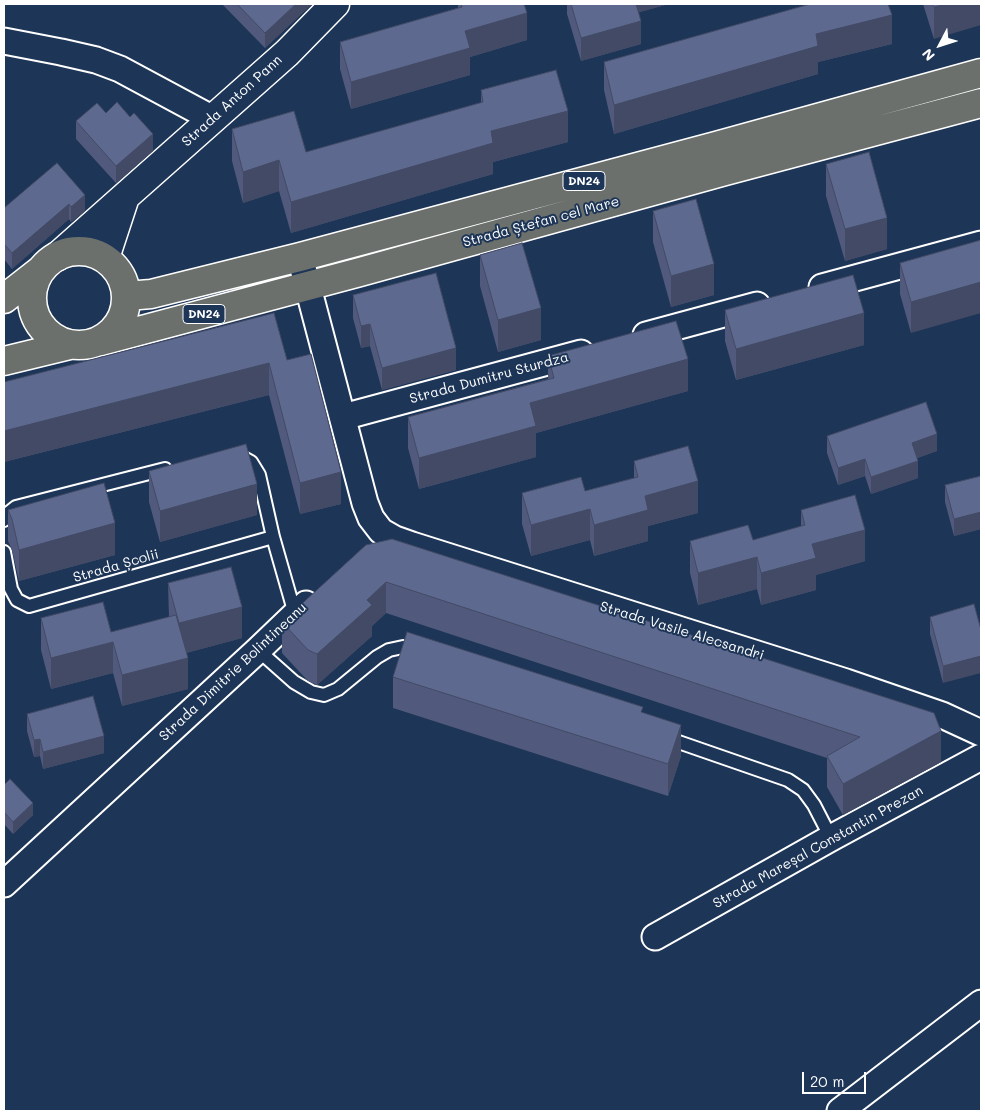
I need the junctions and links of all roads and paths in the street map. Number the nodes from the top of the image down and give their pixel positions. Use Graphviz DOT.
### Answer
graph roads {
  1 [pos="335,4"];
  2 [pos="4,41"];
  3 [pos="981,72"];
  4 [pos="981,104"];
  5 [pos="213,120"];
  6 [pos="126,196"];
  7 [pos="981,244"];
  8 [pos="300,257"];
  9 [pos="105,258"];
  10 [pos="49,263"];
  11 [pos="308,286"];
  12 [pos="6,294"];
  13 [pos="127,296"];
  14 [pos="101,341"];
  15 [pos="70,345"];
  16 [pos="4,361"];
  17 [pos="343,417"];
  18 [pos="222,459"];
  19 [pos="177,467"];
  20 [pos="4,520"];
  21 [pos="273,537"];
  22 [pos="4,552"];
  23 [pos="324,586"];
  24 [pos="295,614"];
  25 [pos="258,650"];
  26 [pos="433,658"];
  27 [pos="648,732"];
  28 [pos="981,733"];
  29 [pos="981,757"];
  30 [pos="831,838"];
  31 [pos="4,884"];
  32 [pos="655,937"];
  33 [pos="981,1003"];
  34 [pos="840,1111"];
  1 -- 5 [label="main road, Strada Anton Pann"];
  2 -- 5 [label="street"];
  3 -- 8 [label="main road, Strada Ștefan cel Mare / DN24"];
  4 -- 11 [label="main road, Strada Ștefan cel Mare / DN24"];
  5 -- 6 [label="main road, Strada Anton Pann"];
  6 -- 9 [label="main road"];
  6 -- 10 [label="main road, Strada Anton Pann"];
  7 -- 17 [label="street, Strada Dumitru Sturdza"];
  8 -- 11 [label="street"];
  8 -- 13 [label="main road, Strada Ștefan cel Mare / DN24"];
  9 -- 10 [label="main road"];
  9 -- 13 [label="main road"];
  10 -- 12 [label="main road"];
  10 -- 15 [label="main road"];
  11 -- 14 [label="main road, Strada Ștefan cel Mare / DN24"];
  11 -- 17 [label="street"];
  13 -- 14 [label="main road"];
  14 -- 15 [label="main road"];
  15 -- 16 [label="main road"];
  17 -- 28 [label="street, Strada Vasile Alecsandri"];
  18 -- 21 [label="lane"];
  19 -- 20 [label="lane"];
  21 -- 22 [label="lane, Strada Școlii"];
  21 -- 24 [label="lane"];
  23 -- 24 [label="street, Strada Dimitrie Bolintineanu"];
  24 -- 25 [label="street, Strada Dimitrie Bolintineanu"];
  25 -- 26 [label="lane"];
  25 -- 31 [label="street, Strada Dimitrie Bolintineanu"];
  27 -- 30 [label="lane"];
  29 -- 30 [label="street, Strada Mareșal Constantin Prezan"];
  30 -- 32 [label="street, Strada Mareșal Constantin Prezan"];
  33 -- 34 [label="street"];
}
